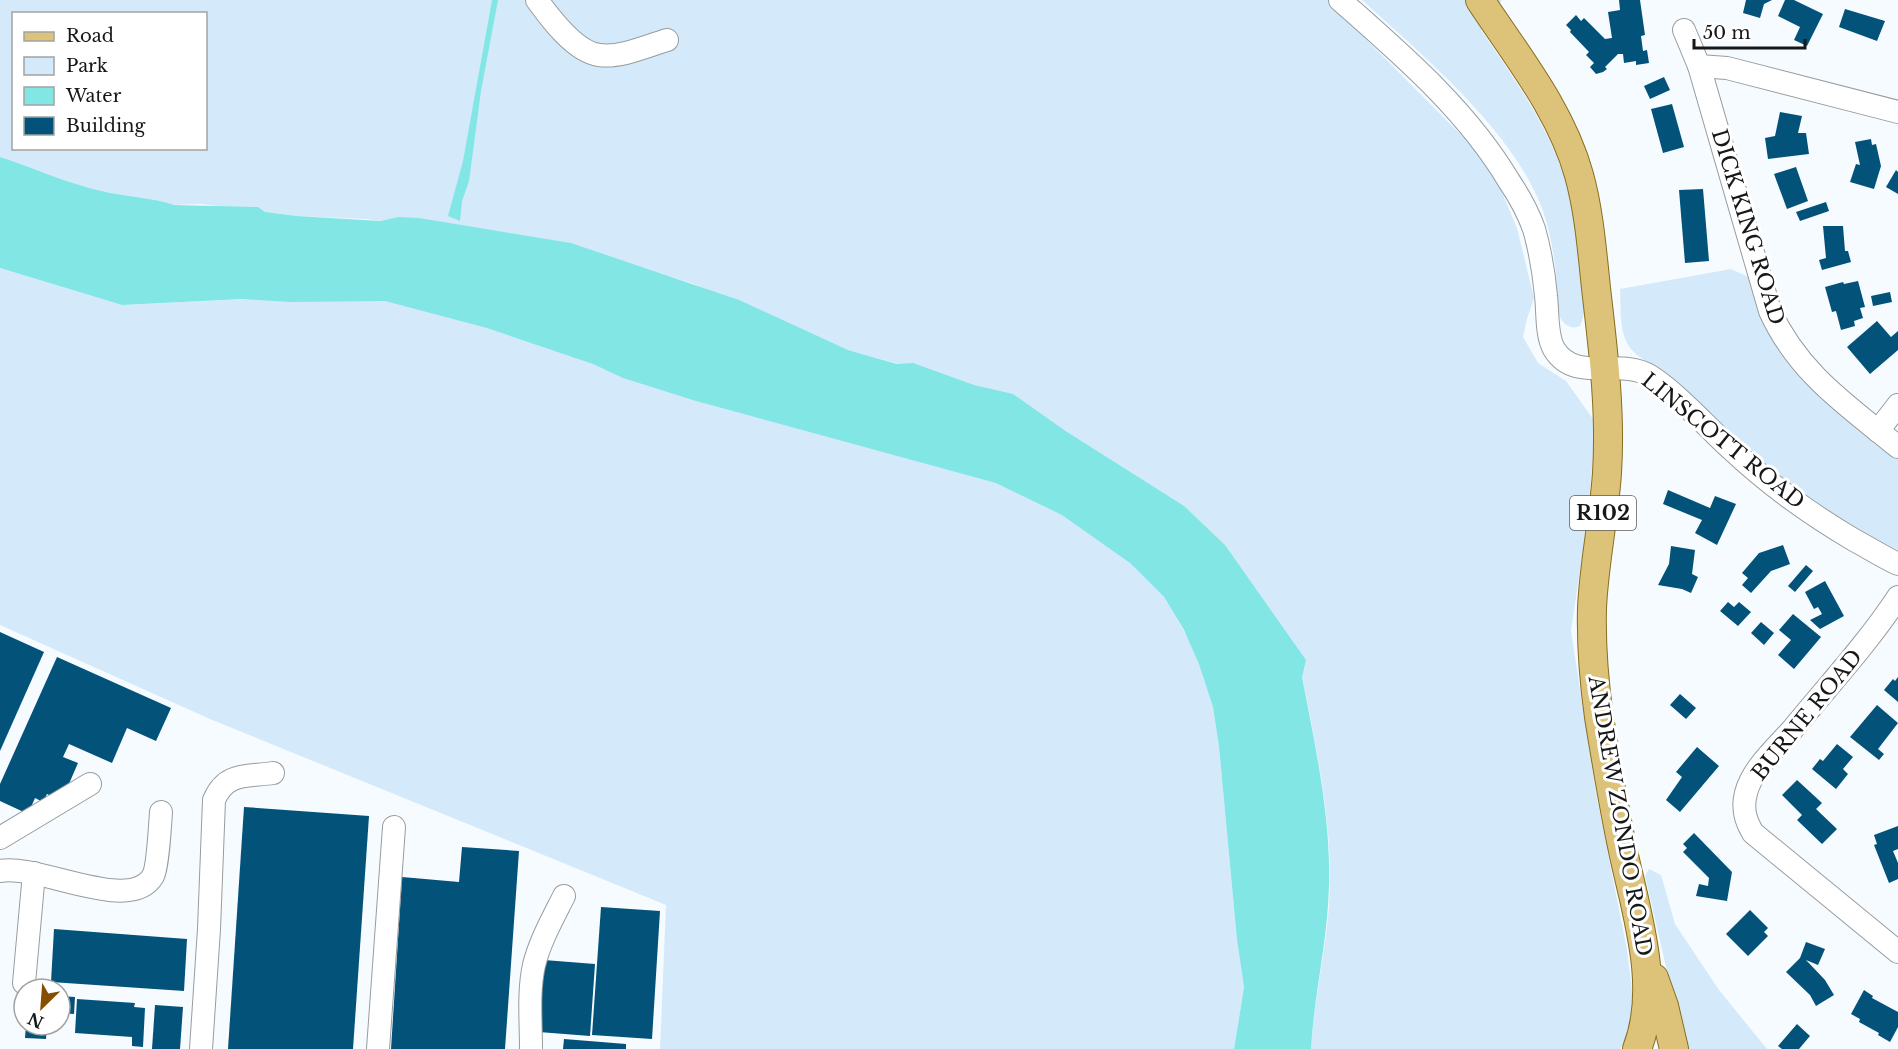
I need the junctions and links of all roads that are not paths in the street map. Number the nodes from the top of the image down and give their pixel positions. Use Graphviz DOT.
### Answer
graph roads {
  1 [pos="537,0"];
  2 [pos="1340,0"];
  3 [pos="1480,0"];
  4 [pos="1684,30"];
  5 [pos="667,40"];
  6 [pos="1699,66"];
  7 [pos="1898,112"];
  8 [pos="1606,369"];
  9 [pos="1898,405"];
  10 [pos="1878,431"];
  11 [pos="1898,447"];
  12 [pos="1898,564"];
  13 [pos="1898,597"];
  14 [pos="273,773"];
  15 [pos="90,784"];
  16 [pos="161,812"];
  17 [pos="394,827"];
  18 [pos="0,838"];
  19 [pos="0,871"];
  20 [pos="34,873"];
  21 [pos="564,896"];
  22 [pos="1896,948"];
  23 [pos="1647,966"];
  24 [pos="25,977"];
  25 [pos="201,1049"];
  26 [pos="378,1049"];
  27 [pos="531,1049"];
  28 [pos="1637,1049"];
  29 [pos="1674,1049"];
  1 -- 5 [label="street"];
  2 -- 8 [label="street, LINSCOTT ROAD"];
  3 -- 8 [label="main road, ANDREW ZONDO ROAD / R102"];
  4 -- 6 [label="street, DICK KING ROAD"];
  6 -- 7 [label="street"];
  6 -- 10 [label="street, DICK KING ROAD"];
  8 -- 12 [label="street, LINSCOTT ROAD"];
  8 -- 23 [label="main road, ANDREW ZONDO ROAD / R102"];
  9 -- 10 [label="street"];
  10 -- 11 [label="street, DICK KING ROAD"];
  13 -- 22 [label="street, BURNE ROAD"];
  14 -- 25 [label="street"];
  15 -- 18 [label="street"];
  16 -- 20 [label="street"];
  17 -- 26 [label="street"];
  19 -- 20 [label="street"];
  20 -- 24 [label="street"];
  21 -- 27 [label="street"];
  23 -- 28 [label="main road, ANDREW ZONDO ROAD / R102"];
  23 -- 29 [label="main road"];
}
